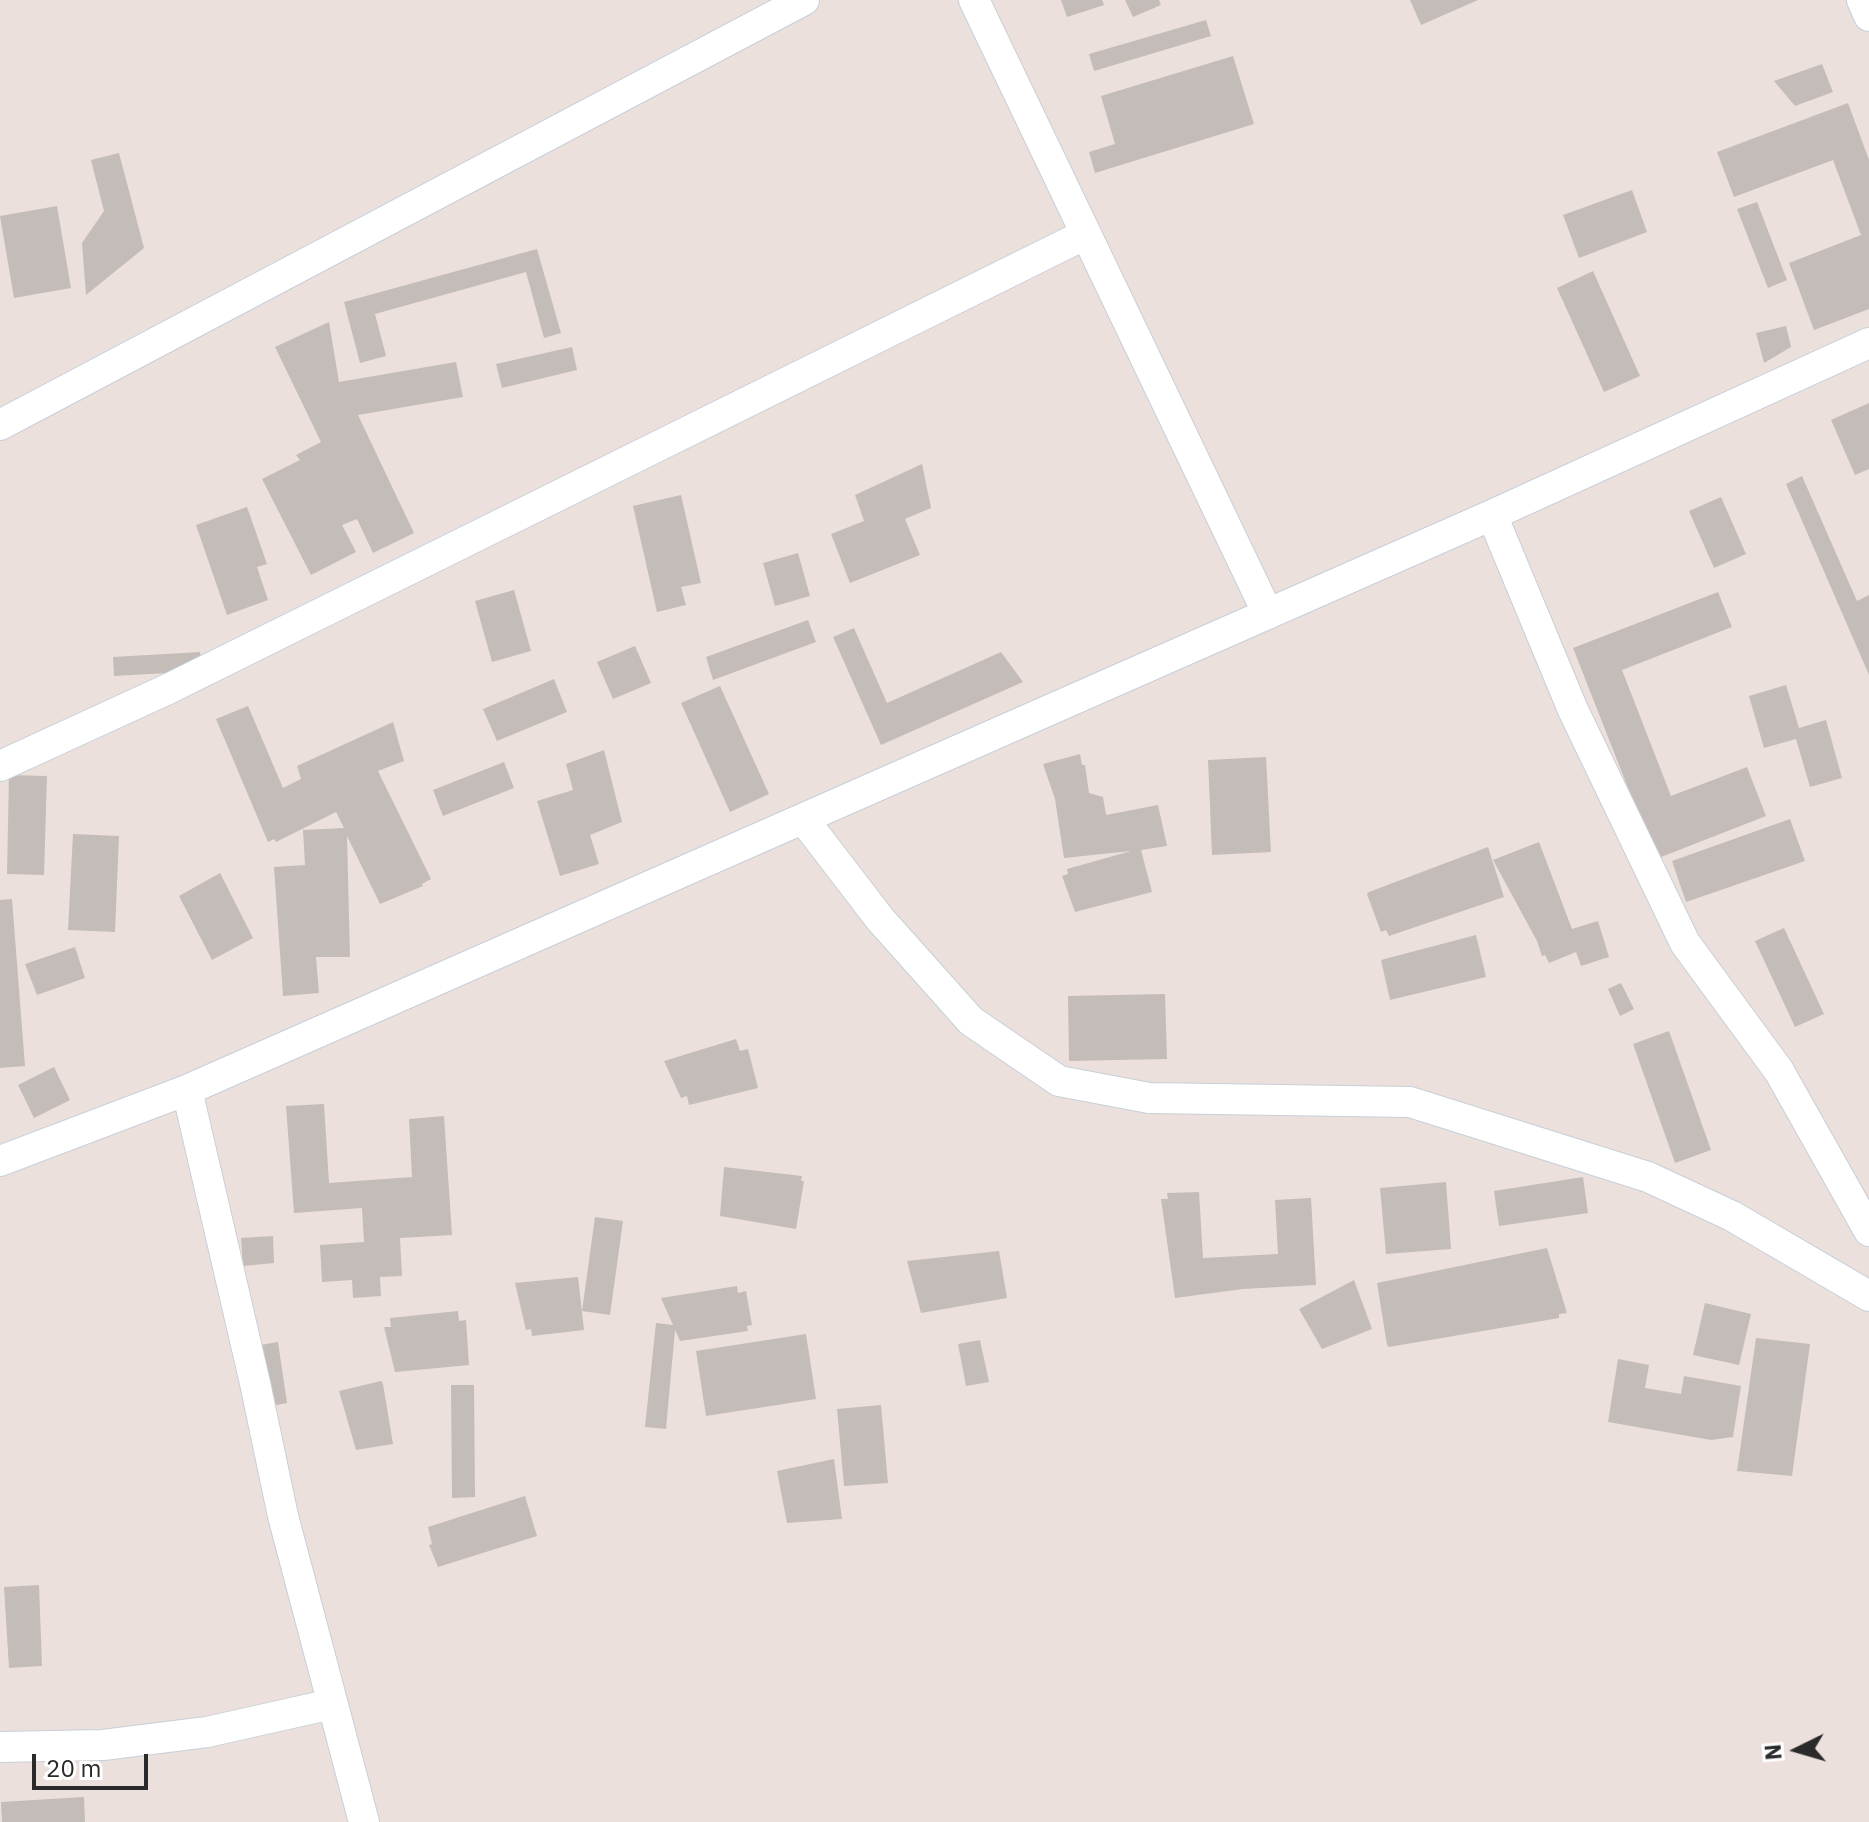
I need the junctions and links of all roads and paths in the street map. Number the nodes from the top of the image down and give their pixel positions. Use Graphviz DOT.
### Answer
graph roads {
  1 [pos="804,0"];
  2 [pos="974,0"];
  3 [pos="1862,0"];
  4 [pos="1869,16"];
  5 [pos="1086,234"];
  6 [pos="1869,343"];
  7 [pos="0,425"];
  8 [pos="1492,515"];
  9 [pos="1268,614"];
  10 [pos="0,766"];
  11 [pos="804,820"];
  12 [pos="187,1090"];
  13 [pos="0,1161"];
  14 [pos="1869,1231"];
  15 [pos="1869,1296"];
  16 [pos="332,1704"];
  17 [pos="0,1747"];
  18 [pos="364,1822"];
  1 -- 7 [label="street"];
  2 -- 5 [label="street"];
  3 -- 4 [label="street"];
  5 -- 9 [label="street"];
  5 -- 10 [label="street"];
  6 -- 8 [label="street"];
  8 -- 9 [label="street"];
  8 -- 14 [label="street"];
  9 -- 11 [label="street"];
  11 -- 12 [label="street"];
  11 -- 15 [label="street"];
  12 -- 13 [label="street"];
  12 -- 16 [label="street"];
  16 -- 17 [label="street"];
  16 -- 18 [label="street"];
}
